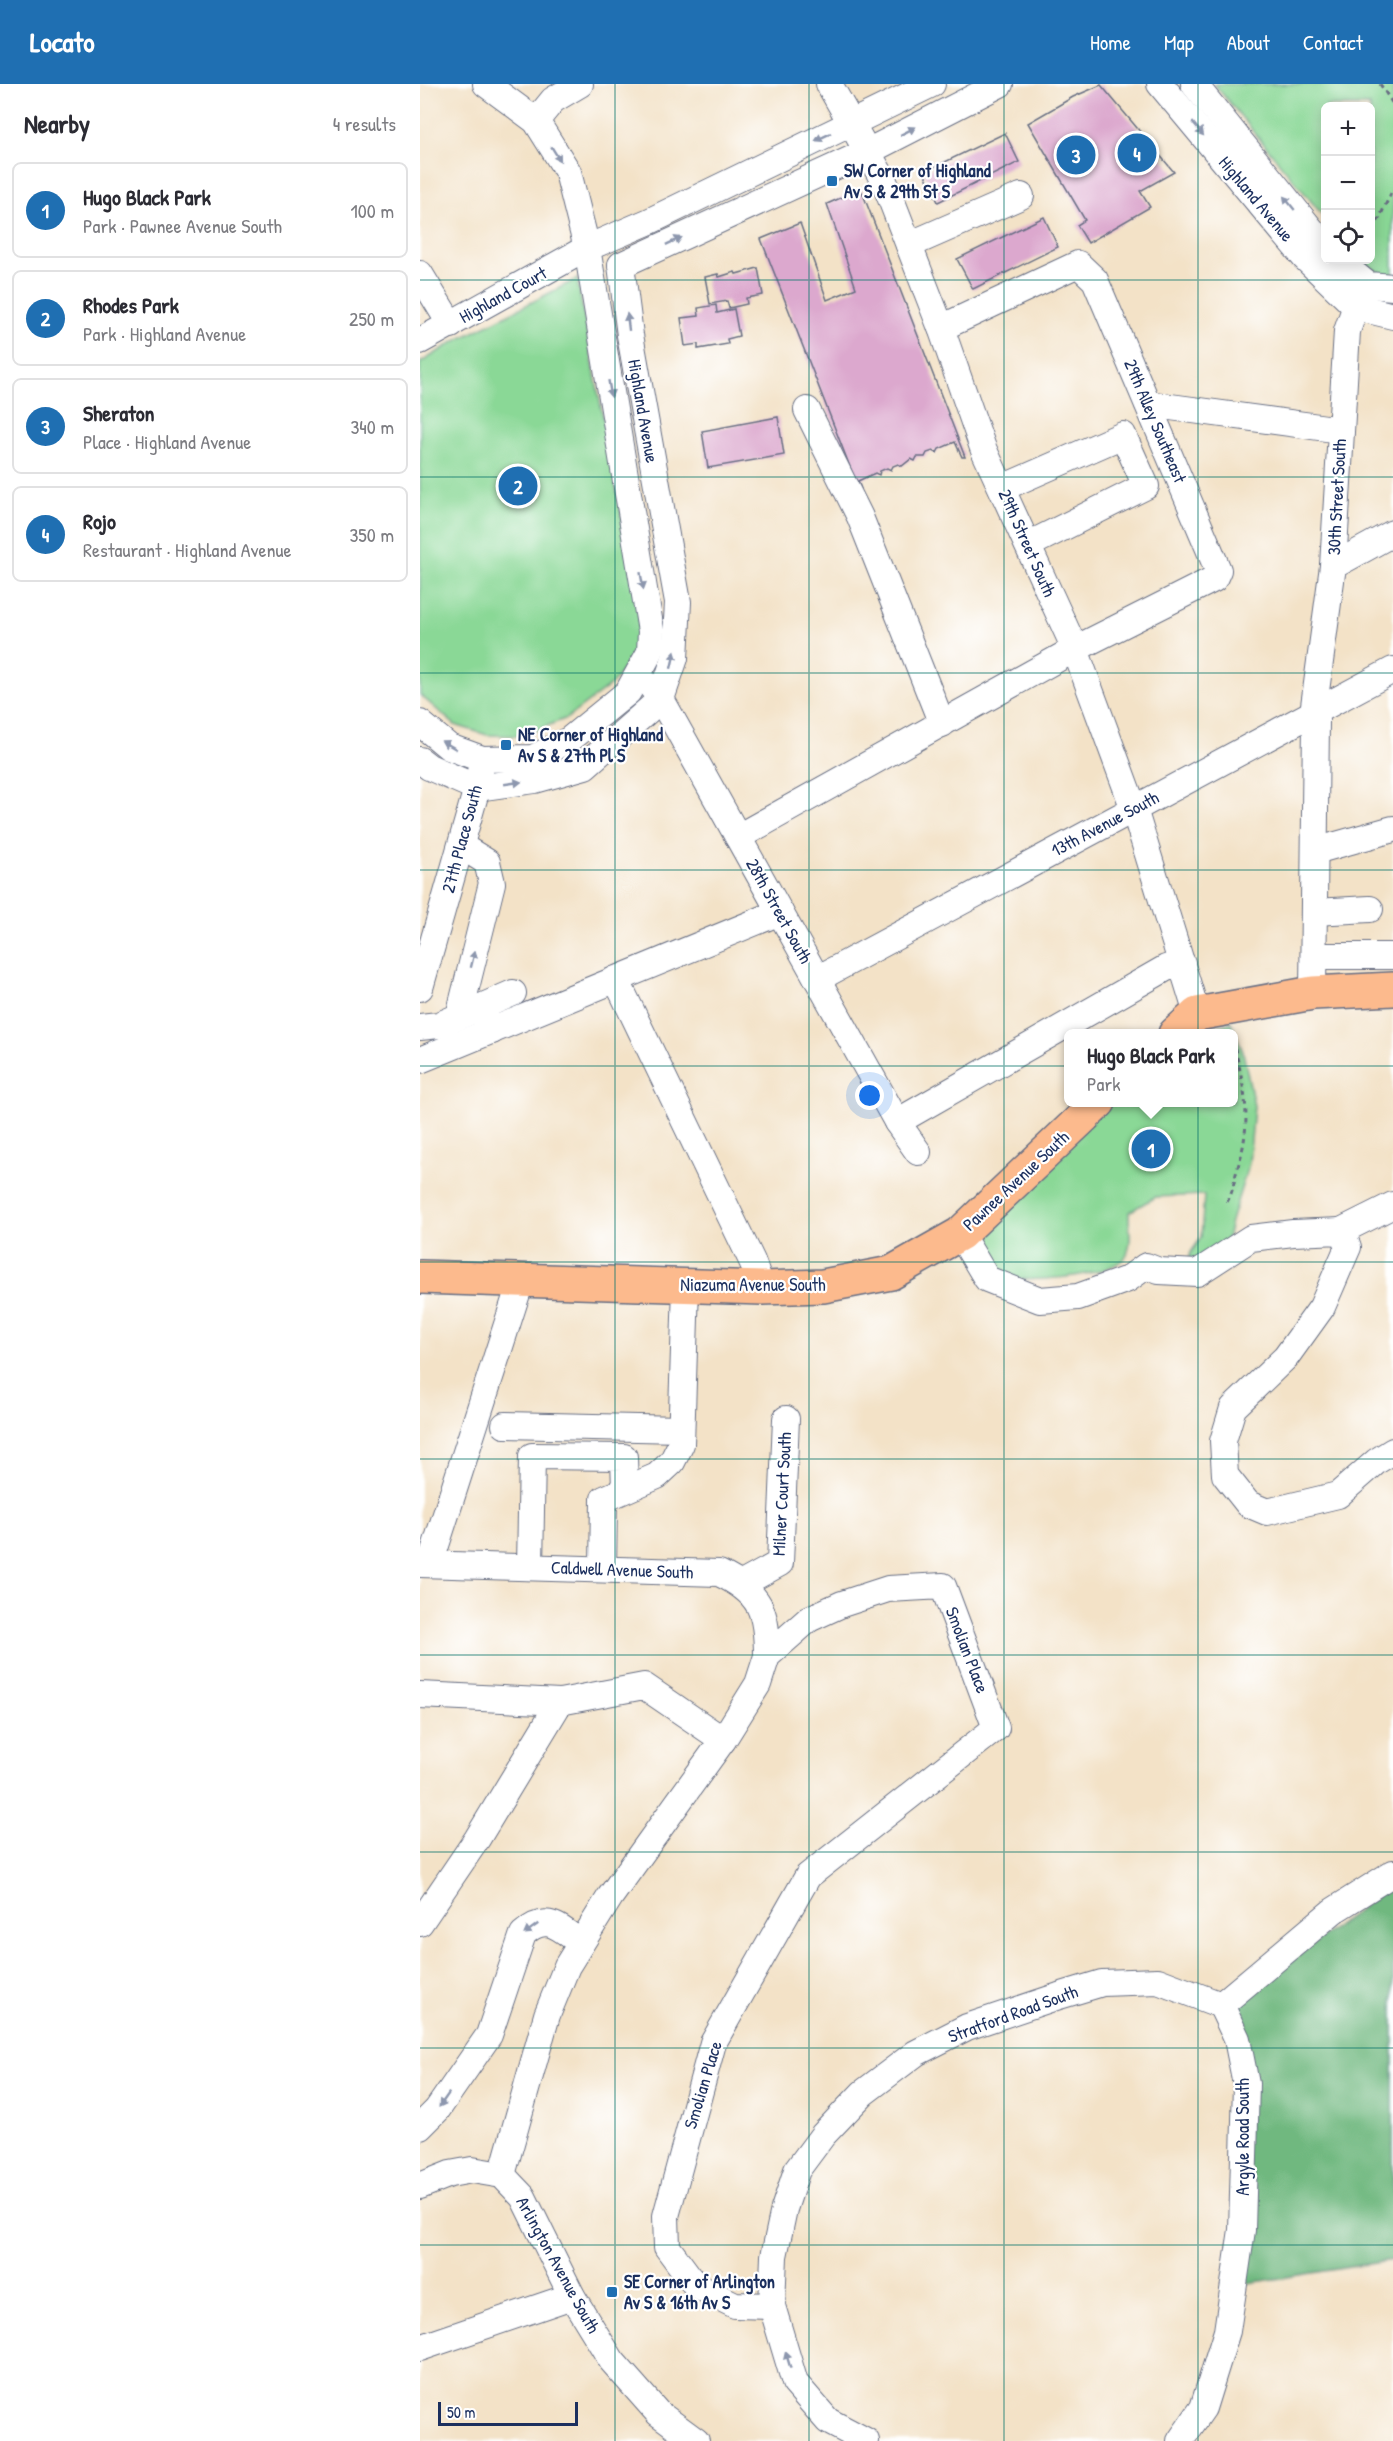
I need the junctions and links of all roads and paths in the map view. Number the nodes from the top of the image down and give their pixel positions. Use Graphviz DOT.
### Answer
graph roads {
  1 [pos="486,84"];
  2 [pos="580,84"];
  3 [pos="829,84"];
  4 [pos="932,84"];
  5 [pos="1000,84"];
  6 [pos="1160,84"];
  7 [pos="1194,84"];
  8 [pos="1380,84"];
  9 [pos="1393,104"];
  10 [pos="536,121"];
  11 [pos="852,123"];
  12 [pos="869,151"];
  13 [pos="1393,189"];
  14 [pos="1021,196"];
  15 [pos="1375,229"];
  16 [pos="1321,242"];
  17 [pos="909,245"];
  18 [pos="587,248"];
  19 [pos="1339,264"];
  20 [pos="621,265"];
  21 [pos="420,274"];
  22 [pos="1393,287"];
  23 [pos="1362,296"];
  24 [pos="1393,316"];
  25 [pos="451,325"];
  26 [pos="941,328"];
  27 [pos="420,341"];
  28 [pos="1148,404"];
  29 [pos="807,411"];
  30 [pos="1341,430"];
  31 [pos="1002,488"];
  32 [pos="1393,533"];
  33 [pos="1028,545"];
  34 [pos="1333,566"];
  35 [pos="1076,649"];
  36 [pos="1393,670"];
  37 [pos="639,672"];
  38 [pos="660,699"];
  39 [pos="1313,712"];
  40 [pos="420,723"];
  41 [pos="942,724"];
  42 [pos="482,759"];
  43 [pos="420,760"];
  44 [pos="477,788"];
  45 [pos="1134,809"];
  46 [pos="1393,829"];
  47 [pos="738,837"];
  48 [pos="461,846"];
  49 [pos="1315,850"];
  50 [pos="1370,909"];
  51 [pos="780,912"];
  52 [pos="1314,912"];
  53 [pos="1314,956"];
  54 [pos="1393,956"];
  55 [pos="1182,963"];
  56 [pos="616,979"];
  57 [pos="817,979"];
  58 [pos="420,988"];
  59 [pos="1393,989"];
  60 [pos="513,993"];
  61 [pos="1313,993"];
  62 [pos="470,1011"];
  63 [pos="1186,1024"];
  64 [pos="420,1027"];
  65 [pos="492,1031"];
  66 [pos="420,1060"];
  67 [pos="1238,1062"];
  68 [pos="1094,1107"];
  69 [pos="897,1122"];
  70 [pos="918,1152"];
  71 [pos="1227,1202"];
  72 [pos="1393,1205"];
  73 [pos="960,1234"];
  74 [pos="1345,1239"];
  75 [pos="420,1277"];
  76 [pos="521,1281"];
  77 [pos="686,1286"];
  78 [pos="762,1288"];
  79 [pos="786,1419"];
  80 [pos="505,1425"];
  81 [pos="681,1429"];
  82 [pos="1393,1451"];
  83 [pos="625,1489"];
  84 [pos="425,1564"];
  85 [pos="530,1567"];
  86 [pos="603,1569"];
  87 [pos="742,1584"];
  88 [pos="766,1656"];
  89 [pos="420,1695"];
  90 [pos="561,1702"];
  91 [pos="723,1740"];
  92 [pos="1393,1873"];
  93 [pos="420,1923"];
  94 [pos="581,1943"];
  95 [pos="1221,2006"];
  96 [pos="420,2127"];
  97 [pos="501,2175"];
  98 [pos="420,2186"];
  99 [pos="572,2296"];
  100 [pos="772,2306"];
  101 [pos="420,2348"];
  102 [pos="696,2441"];
  103 [pos="866,2441"];
  104 [pos="1180,2441"];
  1 -- 10 [label="street"];
  2 -- 10 [label="street"];
  3 -- 11 [label="street, 29th Street South"];
  4 -- 11 [label="street"];
  12 -- 5 [label="street, one-way"];
  6 -- 23 [label="street, Highland Avenue, one-way"];
  16 -- 7 [label="street, Highland Avenue, one-way"];
  8 -- 9 [label="path"];
  10 -- 18 [label="street, Highland Avenue, one-way"];
  11 -- 12 [label="street, 29th Street South"];
  11 -- 18 [label="street, one-way"];
  12 -- 17 [label="street, 29th Street South"];
  20 -- 12 [label="street, one-way"];
  13 -- 15 [label="path"];
  14 -- 17 [label="street"];
  17 -- 26 [label="street, 29th Street South"];
  18 -- 20 [label="street"];
  18 -- 25 [label="street, Highland Court"];
  18 -- 37 [label="street, Highland Avenue, one-way"];
  19 -- 23 [label="street"];
  38 -- 20 [label="street, Highland Avenue, one-way"];
  21 -- 25 [label="street"];
  22 -- 23 [label="street"];
  23 -- 24 [label="street"];
  23 -- 30 [label="street, 30th Street South"];
  25 -- 27 [label="street, Highland Court"];
  26 -- 28 [label="street, 29th Alley Southeast"];
  26 -- 31 [label="street, 29th Street South"];
  28 -- 30 [label="street"];
  28 -- 35 [label="street, 29th Alley Southeast"];
  29 -- 41 [label="street"];
  30 -- 34 [label="street, 30th Street South"];
  31 -- 33 [label="street, 29th Street South"];
  31 -- 33 [label="street"];
  32 -- 34 [label="street"];
  33 -- 35 [label="street, 29th Street South"];
  34 -- 39 [label="street, 30th Street South"];
  35 -- 41 [label="street, 29th Alley Southeast"];
  35 -- 45 [label="street, 29th Street South"];
  36 -- 39 [label="street, 13th Avenue South"];
  37 -- 38 [label="street, 28th Street South"];
  37 -- 42 [label="street, Highland Avenue"];
  44 -- 38 [label="street, Highland Avenue, one-way"];
  38 -- 47 [label="street, 28th Street South"];
  39 -- 45 [label="street, 13th Avenue South"];
  39 -- 49 [label="street, 30th Street South"];
  42 -- 40 [label="street, Highland Avenue, one-way"];
  41 -- 47 [label="street, 29th Alley Southeast"];
  42 -- 44 [label="street, 27th Place South"];
  43 -- 44 [label="street"];
  44 -- 48 [label="street, 27th Place South"];
  45 -- 55 [label="street, 29th Street South"];
  45 -- 57 [label="street, 13th Avenue South"];
  46 -- 49 [label="street"];
  47 -- 51 [label="street, 28th Street South"];
  48 -- 58 [label="street, 27th Place South"];
  62 -- 48 [label="street, one-way"];
  49 -- 52 [label="street, 30th Street South"];
  50 -- 52 [label="street"];
  51 -- 56 [label="street"];
  51 -- 57 [label="street, 28th Street South"];
  52 -- 53 [label="street, 30th Street South"];
  53 -- 54 [label="street"];
  53 -- 61 [label="street, 30th Street South"];
  55 -- 63 [label="street, 29th Street South"];
  55 -- 69 [label="street"];
  56 -- 65 [label="street"];
  56 -- 78 [label="street"];
  57 -- 69 [label="street, 28th Street South"];
  59 -- 61 [label="main road"];
  60 -- 62 [label="street"];
  61 -- 63 [label="main road"];
  62 -- 64 [label="street"];
  62 -- 65 [label="street"];
  65 -- 66 [label="street"];
  67 -- 71 [label="path"];
  68 -- 73 [label="main road, Pawnee Avenue South"];
  69 -- 70 [label="street, 28th Street South"];
  72 -- 74 [label="street"];
  73 -- 74 [label="street"];
  73 -- 78 [label="main road, Niazuma Avenue South"];
  74 -- 82 [label="street"];
  75 -- 76 [label="main road, Niazuma Avenue South"];
  76 -- 77 [label="main road, Niazuma Avenue South"];
  76 -- 84 [label="street"];
  77 -- 78 [label="main road, Niazuma Avenue South"];
  77 -- 81 [label="street"];
  79 -- 87 [label="street, Milner Court South"];
  80 -- 81 [label="street"];
  81 -- 83 [label="street"];
  83 -- 85 [label="street"];
  83 -- 86 [label="street"];
  84 -- 85 [label="street, Caldwell Avenue South"];
  85 -- 86 [label="street, Caldwell Avenue South"];
  86 -- 87 [label="street, Caldwell Avenue South"];
  87 -- 88 [label="street"];
  88 -- 91 [label="street"];
  88 -- 100 [label="street, Smolian Place"];
  89 -- 90 [label="street"];
  90 -- 91 [label="street"];
  90 -- 93 [label="street"];
  91 -- 94 [label="street"];
  92 -- 95 [label="street"];
  94 -- 96 [label="street, one-way"];
  94 -- 97 [label="street"];
  95 -- 100 [label="street, Stratford Road South"];
  95 -- 104 [label="street, Argyle Road South"];
  97 -- 98 [label="street"];
  97 -- 99 [label="street, Arlington Avenue South"];
  99 -- 101 [label="street"];
  99 -- 102 [label="street, Arlington Avenue South"];
  103 -- 100 [label="street, Stratford Road South, one-way"];
}
